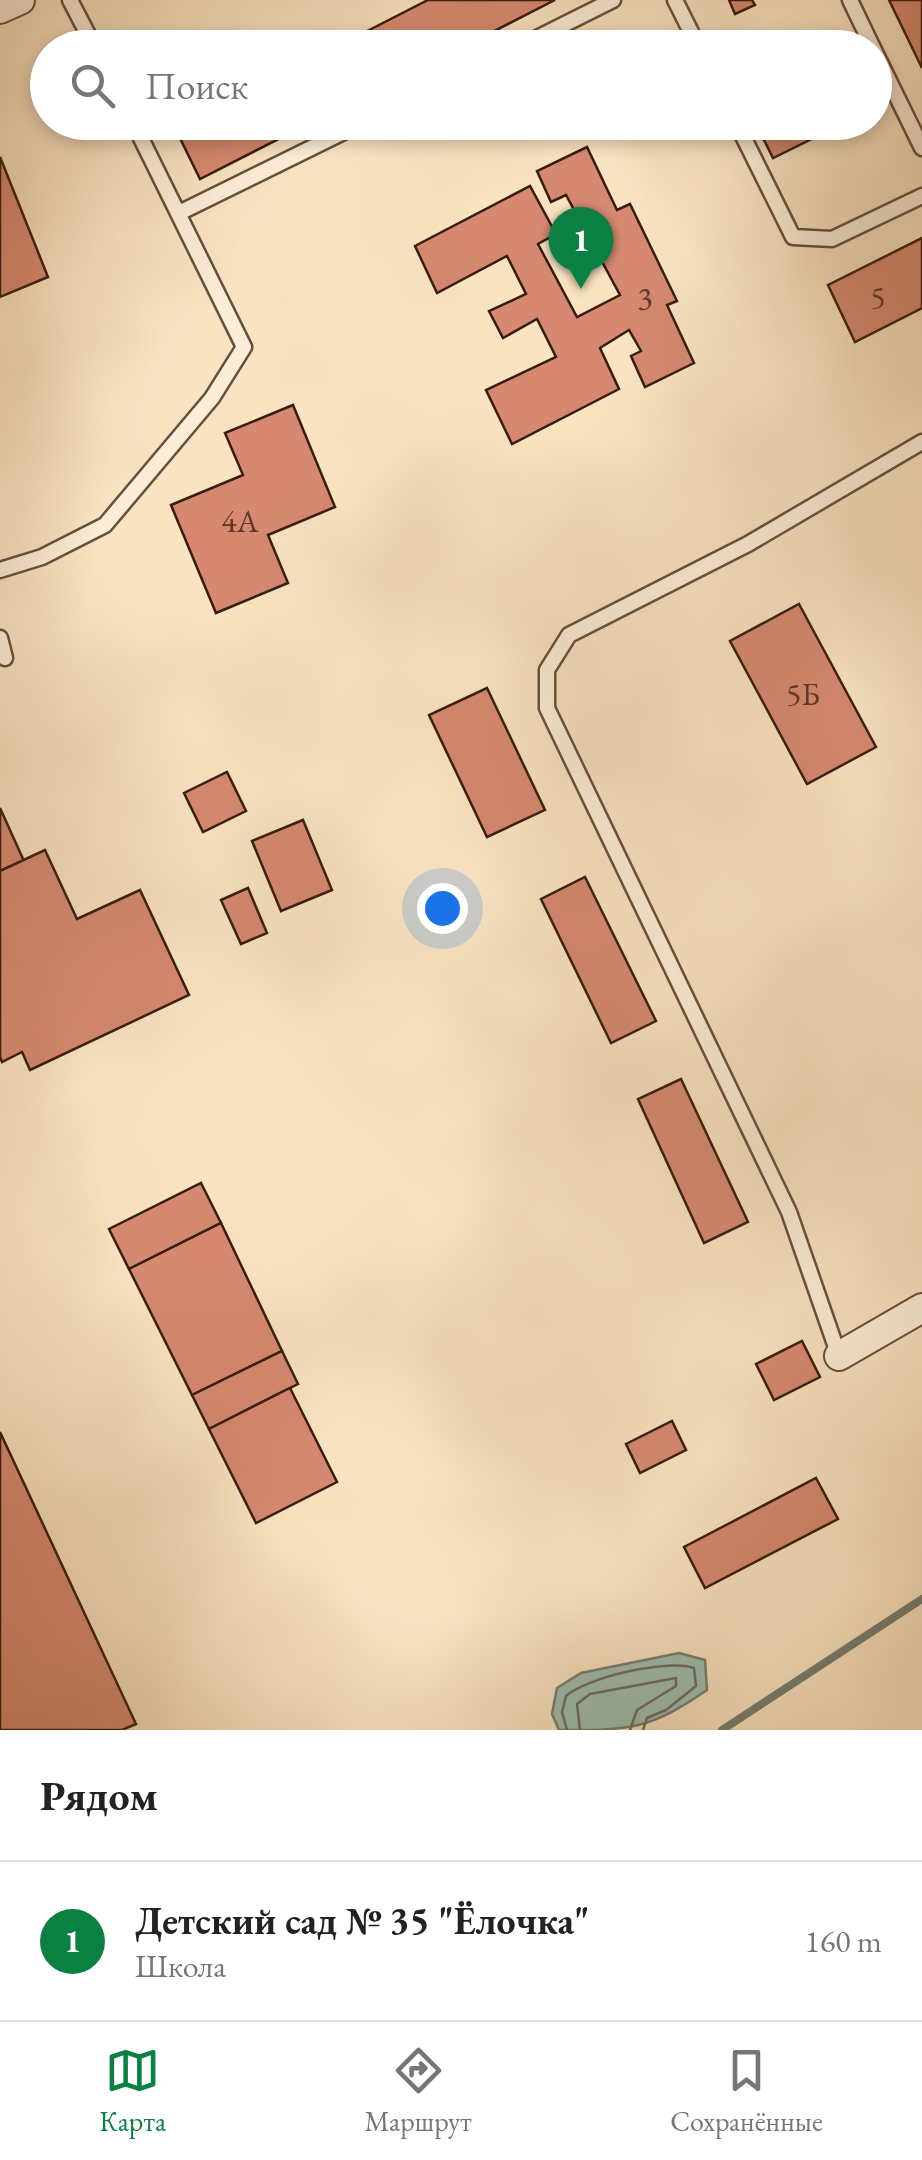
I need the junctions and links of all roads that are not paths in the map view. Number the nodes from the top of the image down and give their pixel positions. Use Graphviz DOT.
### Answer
graph roads {
  1 [pos="20,0"];
  2 [pos="70,0"];
  3 [pos="613,0"];
  4 [pos="675,0"];
  5 [pos="850,0"];
  6 [pos="0,9"];
  7 [pos="85,30"];
  8 [pos="553,30"];
  9 [pos="689,30"];
  10 [pos="865,30"];
  11 [pos="892,86"];
  12 [pos="142,140"];
  13 [pos="328,140"];
  14 [pos="745,140"];
  15 [pos="922,148"];
  16 [pos="922,196"];
  17 [pos="179,214"];
  18 [pos="922,442"];
  19 [pos="0,570"];
  20 [pos="0,638"];
  21 [pos="5,658"];
  22 [pos="922,1308"];
  23 [pos="839,1356"];
  1 -- 6 [label="street"];
  2 -- 7 [label="lane"];
  3 -- 8 [label="lane"];
  4 -- 9 [label="lane"];
  5 -- 10 [label="lane"];
  11 -- 15 [label="lane"];
  12 -- 17 [label="lane"];
  13 -- 17 [label="lane"];
  14 -- 16 [label="lane"];
  17 -- 19 [label="lane"];
  18 -- 23 [label="lane"];
  20 -- 21 [label="lane"];
  22 -- 23 [label="street"];
}
